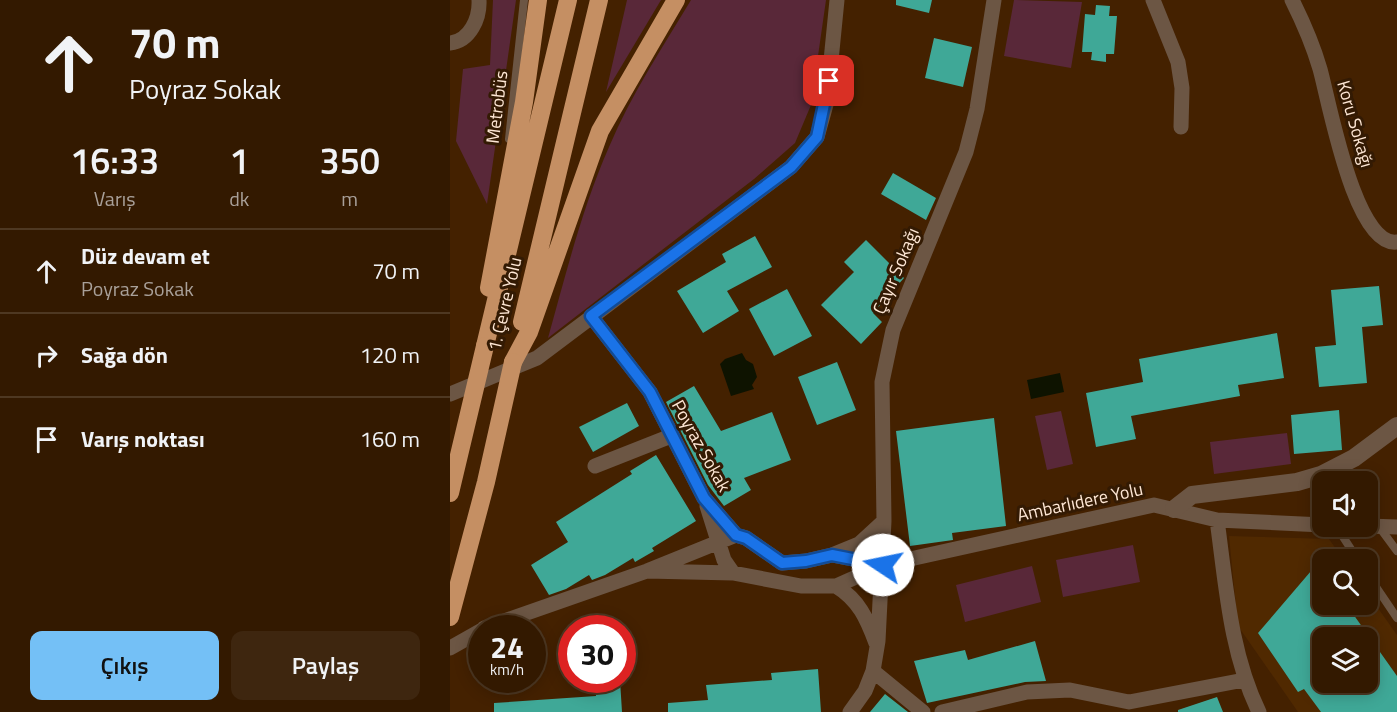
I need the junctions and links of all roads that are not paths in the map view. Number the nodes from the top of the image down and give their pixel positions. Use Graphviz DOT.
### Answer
graph roads {
  1 [pos="479,0"];
  2 [pos="524,0"];
  3 [pos="538,0"];
  4 [pos="568,0"];
  5 [pos="599,0"];
  6 [pos="605,0"];
  7 [pos="676,0"];
  8 [pos="837,0"];
  9 [pos="994,0"];
  10 [pos="1153,0"];
  11 [pos="1292,0"];
  12 [pos="593,22"];
  13 [pos="450,43"];
  14 [pos="1181,127"];
  15 [pos="501,218"];
  16 [pos="1397,242"];
  17 [pos="591,316"];
  18 [pos="485,346"];
  19 [pos="513,362"];
  20 [pos="450,394"];
  21 [pos="1397,426"];
  22 [pos="671,436"];
  23 [pos="595,466"];
  24 [pos="450,493"];
  25 [pos="704,498"];
  26 [pos="1174,509"];
  27 [pos="1217,520"];
  28 [pos="884,521"];
  29 [pos="1312,524"];
  30 [pos="1378,526"];
  31 [pos="1397,527"];
  32 [pos="1378,531"];
  33 [pos="736,535"];
  34 [pos="720,544"];
  35 [pos="1397,551"];
  36 [pos="832,555"];
  37 [pos="883,565"];
  38 [pos="647,571"];
  39 [pos="733,573"];
  40 [pos="836,586"];
  41 [pos="1378,590"];
  42 [pos="523,615"];
  43 [pos="450,617"];
  44 [pos="1397,618"];
  45 [pos="468,638"];
  46 [pos="877,647"];
  47 [pos="450,648"];
  48 [pos="873,671"];
  49 [pos="1244,680"];
  50 [pos="850,712"];
  51 [pos="923,712"];
  52 [pos="942,712"];
  53 [pos="1259,712"];
  1 -- 13 [label="street"];
  2 -- 15 [label="lane, Metrobüs"];
  3 -- 15 [label="highway"];
  4 -- 18 [label="highway, 1. Çevre Yolu"];
  5 -- 12 [label="highway, 1. Çevre Yolu"];
  6 -- 12 [label="lane"];
  7 -- 19 [label="highway"];
  8 -- 17 [label="street"];
  9 -- 28 [label="street, Çayır Sokağı"];
  10 -- 14 [label="street"];
  11 -- 16 [label="street, Koru Sokağı"];
  12 -- 19 [label="highway, 1. Çevre Yolu"];
  15 -- 18 [label="highway"];
  17 -- 20 [label="street"];
  17 -- 22 [label="street, Poyraz Sokak"];
  18 -- 24 [label="highway, 1. Çevre Yolu, bridge"];
  19 -- 43 [label="highway, 1. Çevre Yolu, bridge"];
  21 -- 26 [label="street"];
  22 -- 23 [label="street"];
  22 -- 25 [label="street, Poyraz Sokak"];
  25 -- 33 [label="street, Poyraz Sokak"];
  25 -- 34 [label="street"];
  26 -- 27 [label="street, Ambarlıdere Yolu"];
  26 -- 37 [label="street, Ambarlıdere Yolu"];
  27 -- 29 [label="street, Ambarlıdere Yolu"];
  27 -- 49 [label="street"];
  28 -- 36 [label="street"];
  28 -- 37 [label="street, Çayır Sokağı"];
  30 -- 31 [label="street"];
  32 -- 35 [label="lane"];
  33 -- 34 [label="street, Ambarlıdere Yolu"];
  33 -- 36 [label="street, Ambarlıdere Yolu"];
  34 -- 38 [label="street, Ambarlıdere Yolu"];
  34 -- 39 [label="street"];
  36 -- 37 [label="street, Ambarlıdere Yolu"];
  37 -- 40 [label="street, Ambarlıdere Yolu"];
  37 -- 46 [label="street, Çayır Sokağı"];
  38 -- 39 [label="street, Ambarlıdere Yolu"];
  38 -- 42 [label="street, Ambarlıdere Yolu"];
  39 -- 40 [label="street, Ambarlıdere Yolu"];
  40 -- 46 [label="street"];
  41 -- 44 [label="lane"];
  45 -- 47 [label="street, Ambarlıdere Yolu"];
  46 -- 48 [label="street, Çayır Sokağı"];
  48 -- 50 [label="street, Çayır Sokağı"];
  48 -- 51 [label="street"];
  49 -- 52 [label="street"];
  49 -- 53 [label="street"];
}
